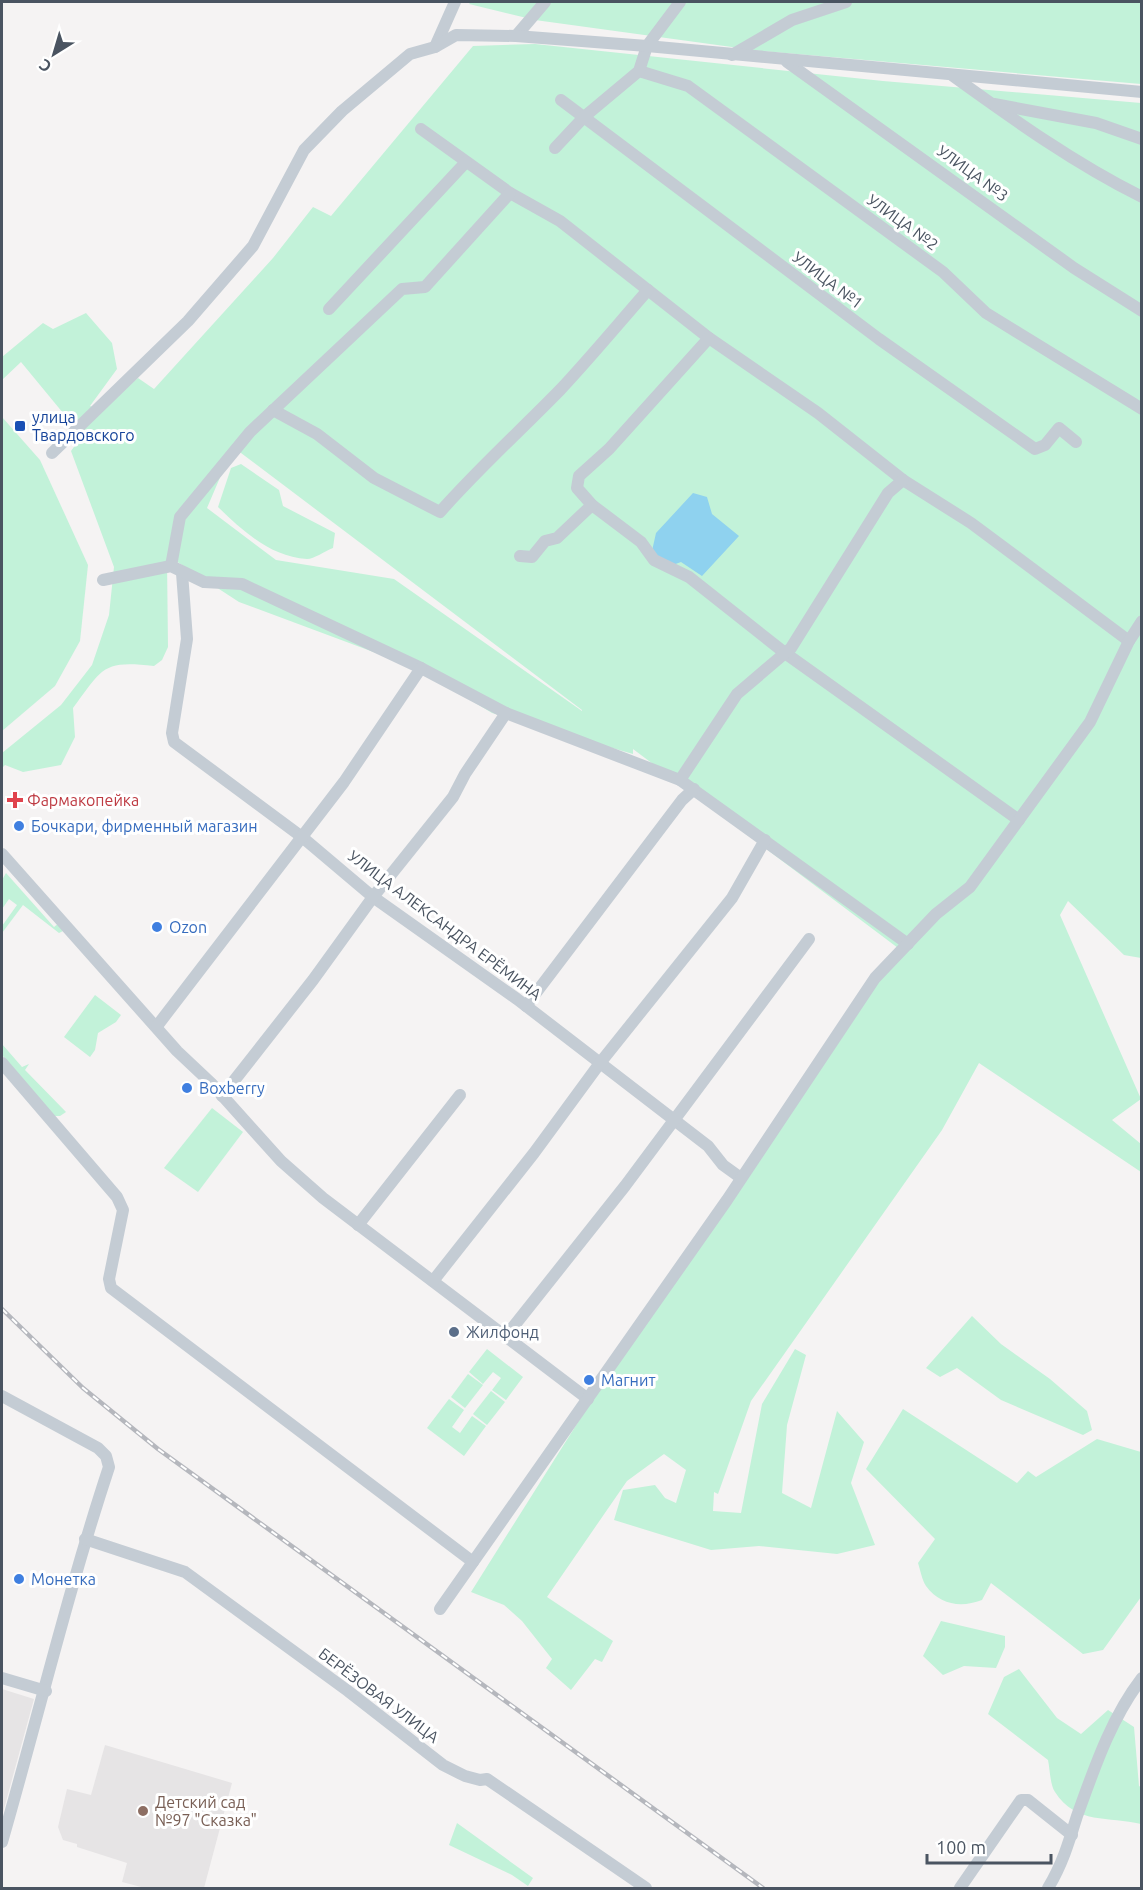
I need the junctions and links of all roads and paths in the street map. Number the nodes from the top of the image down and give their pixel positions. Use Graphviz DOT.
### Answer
graph roads {
  1 [pos="455,2"];
  2 [pos="545,2"];
  3 [pos="680,2"];
  4 [pos="846,2"];
  5 [pos="516,36"];
  6 [pos="647,46"];
  7 [pos="435,47"];
  8 [pos="732,55"];
  9 [pos="786,61"];
  10 [pos="639,71"];
  11 [pos="952,76"];
  12 [pos="1142,92"];
  13 [pos="561,100"];
  14 [pos="991,104"];
  15 [pos="584,117"];
  16 [pos="421,129"];
  17 [pos="1142,140"];
  18 [pos="555,148"];
  19 [pos="466,162"];
  20 [pos="510,193"];
  21 [pos="1142,197"];
  22 [pos="648,290"];
  23 [pos="328,309"];
  24 [pos="1142,311"];
  25 [pos="710,338"];
  26 [pos="1142,409"];
  27 [pos="273,410"];
  28 [pos="1077,442"];
  29 [pos="52,453"];
  30 [pos="903,480"];
  31 [pos="592,505"];
  32 [pos="520,556"];
  33 [pos="171,566"];
  34 [pos="182,573"];
  35 [pos="103,580"];
  36 [pos="1142,621"];
  37 [pos="1128,641"];
  38 [pos="784,653"];
  39 [pos="421,668"];
  40 [pos="506,713"];
  41 [pos="680,780"];
  42 [pos="694,789"];
  43 [pos="1019,820"];
  44 [pos="302,837"];
  45 [pos="765,840"];
  46 [pos="2,854"];
  47 [pos="373,897"];
  48 [pos="809,939"];
  49 [pos="908,944"];
  50 [pos="526,1006"];
  51 [pos="157,1026"];
  52 [pos="2,1063"];
  53 [pos="600,1063"];
  54 [pos="460,1095"];
  55 [pos="222,1096"];
  56 [pos="673,1120"];
  57 [pos="741,1178"];
  58 [pos="358,1225"];
  59 [pos="433,1281"];
  60 [pos="506,1336"];
  61 [pos="2,1396"];
  62 [pos="588,1399"];
  63 [pos="86,1539"];
  64 [pos="473,1562"];
  65 [pos="440,1609"];
  66 [pos="2,1678"];
  67 [pos="1142,1678"];
  68 [pos="46,1691"];
  69 [pos="1072,1835"];
  70 [pos="2,1842"];
  71 [pos="646,1888"];
  72 [pos="960,1888"];
  73 [pos="1048,1888"];
  1 -- 7 [label="street"];
  2 -- 5 [label="street"];
  3 -- 6 [label="street"];
  4 -- 8 [label="street"];
  5 -- 6 [label="street"];
  5 -- 7 [label="street"];
  6 -- 8 [label="street"];
  6 -- 10 [label="street"];
  7 -- 29 [label="street"];
  8 -- 9 [label="street"];
  9 -- 11 [label="street"];
  9 -- 24 [label="street, УЛИЦА №3"];
  10 -- 15 [label="street"];
  10 -- 26 [label="street, УЛИЦА №2"];
  11 -- 12 [label="street"];
  11 -- 14 [label="street"];
  13 -- 15 [label="street, УЛИЦА №1"];
  14 -- 17 [label="street"];
  14 -- 21 [label="street"];
  15 -- 18 [label="street"];
  15 -- 28 [label="street, УЛИЦА №1"];
  16 -- 19 [label="street"];
  19 -- 20 [label="street"];
  19 -- 23 [label="street"];
  20 -- 22 [label="street"];
  20 -- 27 [label="street"];
  22 -- 25 [label="street"];
  22 -- 27 [label="street"];
  25 -- 30 [label="street"];
  25 -- 31 [label="street"];
  27 -- 33 [label="street"];
  30 -- 37 [label="street"];
  30 -- 38 [label="street"];
  31 -- 32 [label="street"];
  31 -- 38 [label="street"];
  33 -- 34 [label="street"];
  33 -- 35 [label="street"];
  34 -- 39 [label="street"];
  34 -- 44 [label="street, УЛИЦА АЛЕКСАНДРА ЕРЁМИНА"];
  36 -- 37 [label="street"];
  37 -- 43 [label="street"];
  38 -- 41 [label="street"];
  38 -- 43 [label="street"];
  39 -- 40 [label="street"];
  39 -- 44 [label="street"];
  40 -- 41 [label="street"];
  40 -- 47 [label="street"];
  41 -- 42 [label="street"];
  42 -- 45 [label="street"];
  42 -- 50 [label="street"];
  43 -- 49 [label="street"];
  44 -- 47 [label="street, УЛИЦА АЛЕКСАНДРА ЕРЁМИНА"];
  44 -- 51 [label="street"];
  45 -- 49 [label="street"];
  45 -- 53 [label="street"];
  46 -- 51 [label="street"];
  47 -- 50 [label="street, УЛИЦА АЛЕКСАНДРА ЕРЁМИНА"];
  47 -- 55 [label="street"];
  48 -- 56 [label="street"];
  49 -- 57 [label="street"];
  50 -- 53 [label="street, УЛИЦА АЛЕКСАНДРА ЕРЁМИНА"];
  51 -- 55 [label="street"];
  52 -- 64 [label="street"];
  53 -- 56 [label="street, УЛИЦА АЛЕКСАНДРА ЕРЁМИНА"];
  53 -- 59 [label="street"];
  54 -- 58 [label="street"];
  55 -- 58 [label="street"];
  56 -- 57 [label="street, УЛИЦА АЛЕКСАНДРА ЕРЁМИНА"];
  56 -- 60 [label="street"];
  57 -- 62 [label="street"];
  58 -- 59 [label="street"];
  59 -- 60 [label="street"];
  60 -- 62 [label="street"];
  61 -- 63 [label="street"];
  62 -- 64 [label="street"];
  63 -- 68 [label="street"];
  63 -- 71 [label="street, БЕРЁЗОВАЯ УЛИЦА"];
  64 -- 65 [label="street"];
  66 -- 68 [label="street"];
  67 -- 69 [label="street"];
  68 -- 70 [label="street"];
  69 -- 72 [label="street"];
  69 -- 73 [label="street"];
}
